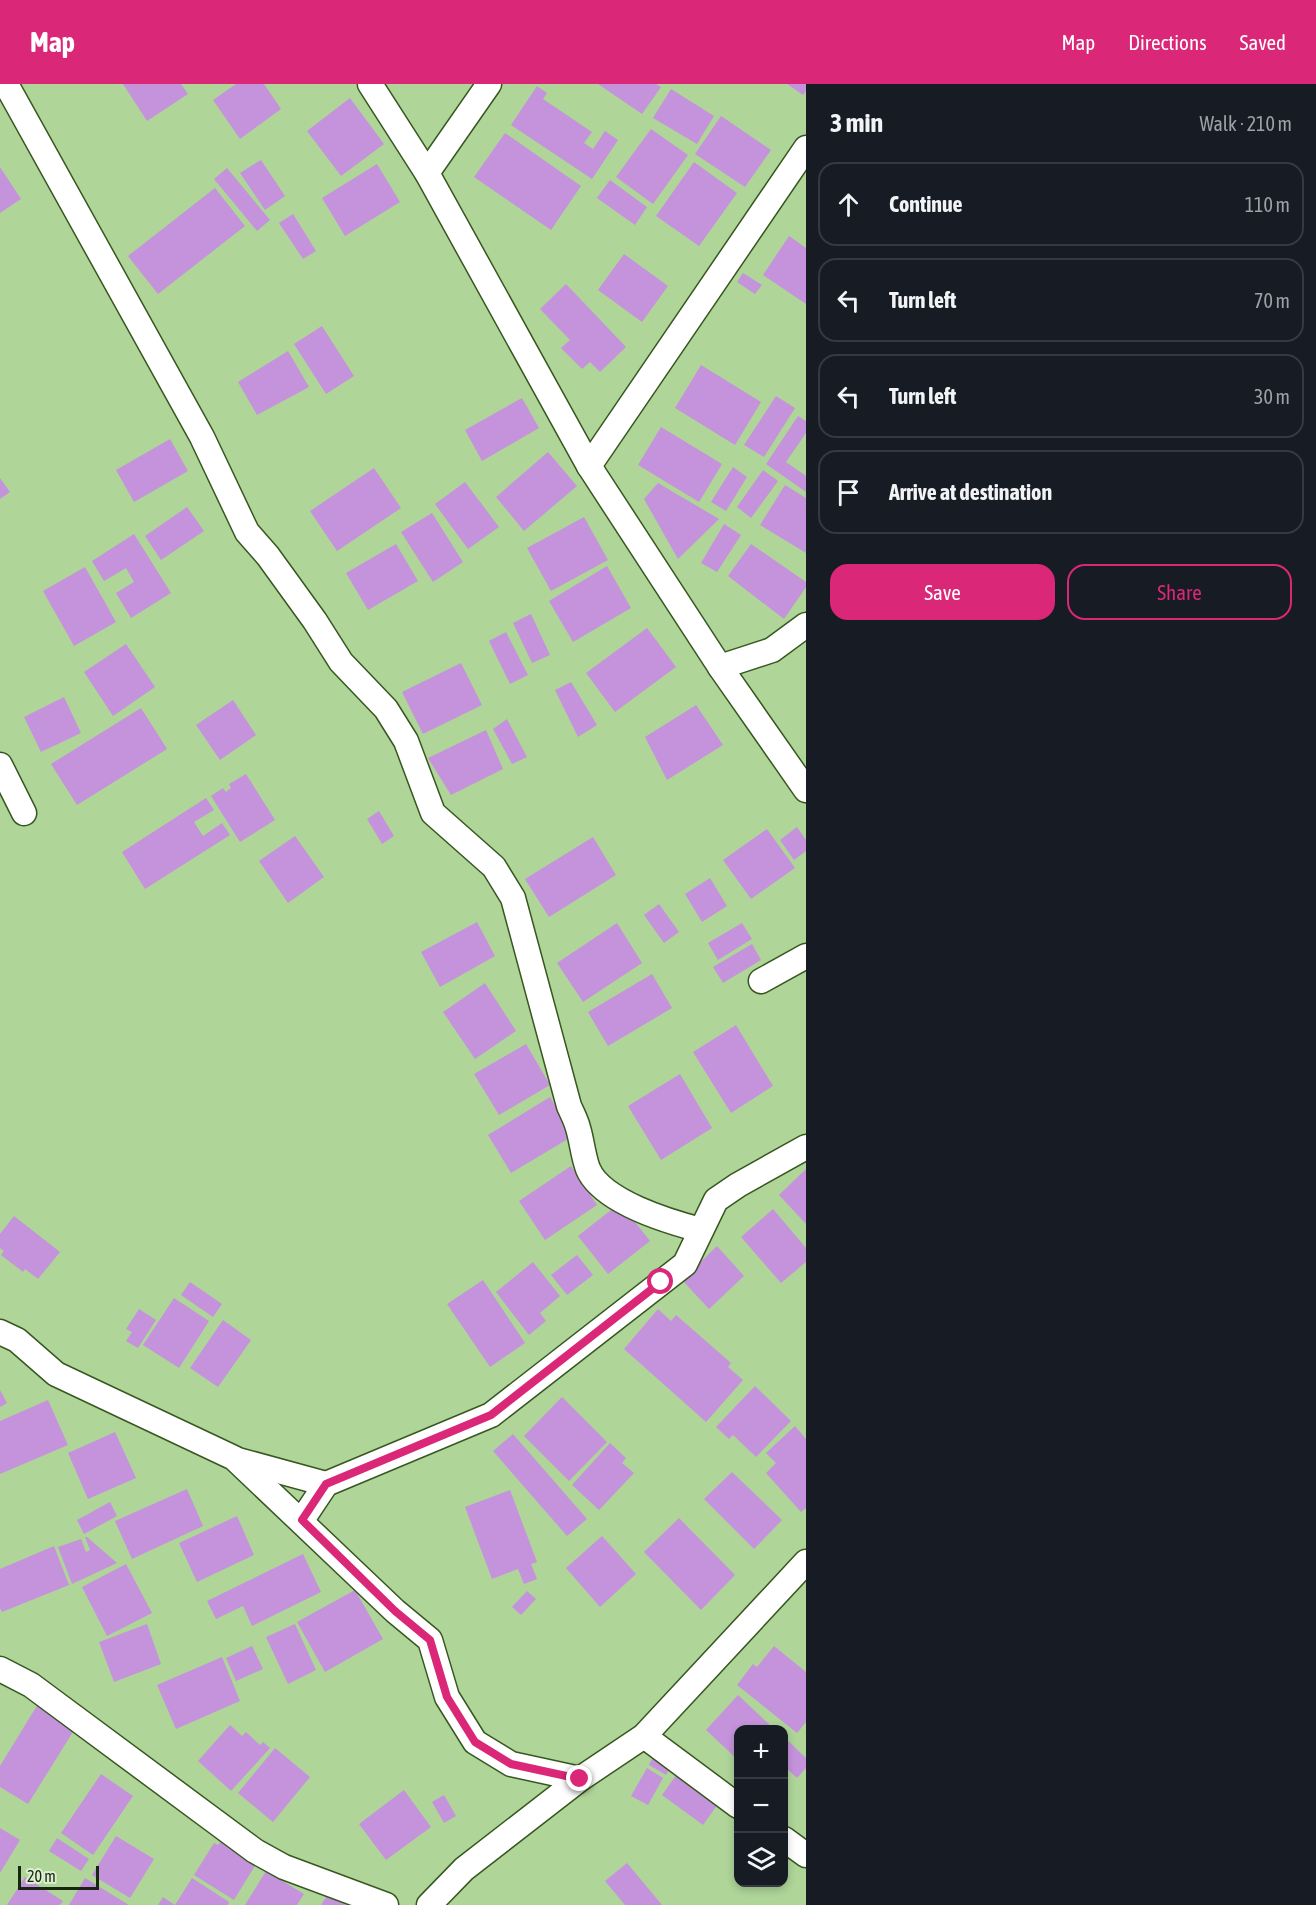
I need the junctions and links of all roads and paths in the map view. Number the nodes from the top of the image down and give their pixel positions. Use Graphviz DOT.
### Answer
graph roads {
  1 [pos="6,84"];
  2 [pos="370,84"];
  3 [pos="489,84"];
  4 [pos="806,148"];
  5 [pos="427,173"];
  6 [pos="589,466"];
  7 [pos="806,626"];
  8 [pos="720,667"];
  9 [pos="0,765"];
  10 [pos="806,790"];
  11 [pos="24,813"];
  12 [pos="806,956"];
  13 [pos="761,981"];
  14 [pos="806,1147"];
  15 [pos="701,1230"];
  16 [pos="0,1332"];
  17 [pos="234,1458"];
  18 [pos="326,1484"];
  19 [pos="302,1520"];
  20 [pos="806,1562"];
  21 [pos="0,1669"];
  22 [pos="644,1736"];
  23 [pos="580,1779"];
  24 [pos="734,1803"];
  25 [pos="788,1842"];
  26 [pos="806,1855"];
  27 [pos="386,1905"];
  28 [pos="429,1905"];
  1 -- 15 [label="street"];
  2 -- 5 [label="street"];
  3 -- 5 [label="street"];
  4 -- 6 [label="street"];
  5 -- 6 [label="street"];
  6 -- 8 [label="street"];
  7 -- 8 [label="street"];
  8 -- 10 [label="street"];
  9 -- 11 [label="street"];
  12 -- 13 [label="street"];
  14 -- 15 [label="street"];
  15 -- 18 [label="street"];
  16 -- 17 [label="street"];
  17 -- 18 [label="street"];
  17 -- 19 [label="street"];
  18 -- 19 [label="street"];
  19 -- 23 [label="street"];
  20 -- 22 [label="street"];
  21 -- 27 [label="street"];
  22 -- 23 [label="street"];
  22 -- 24 [label="street"];
  23 -- 28 [label="street"];
  25 -- 26 [label="street"];
}
